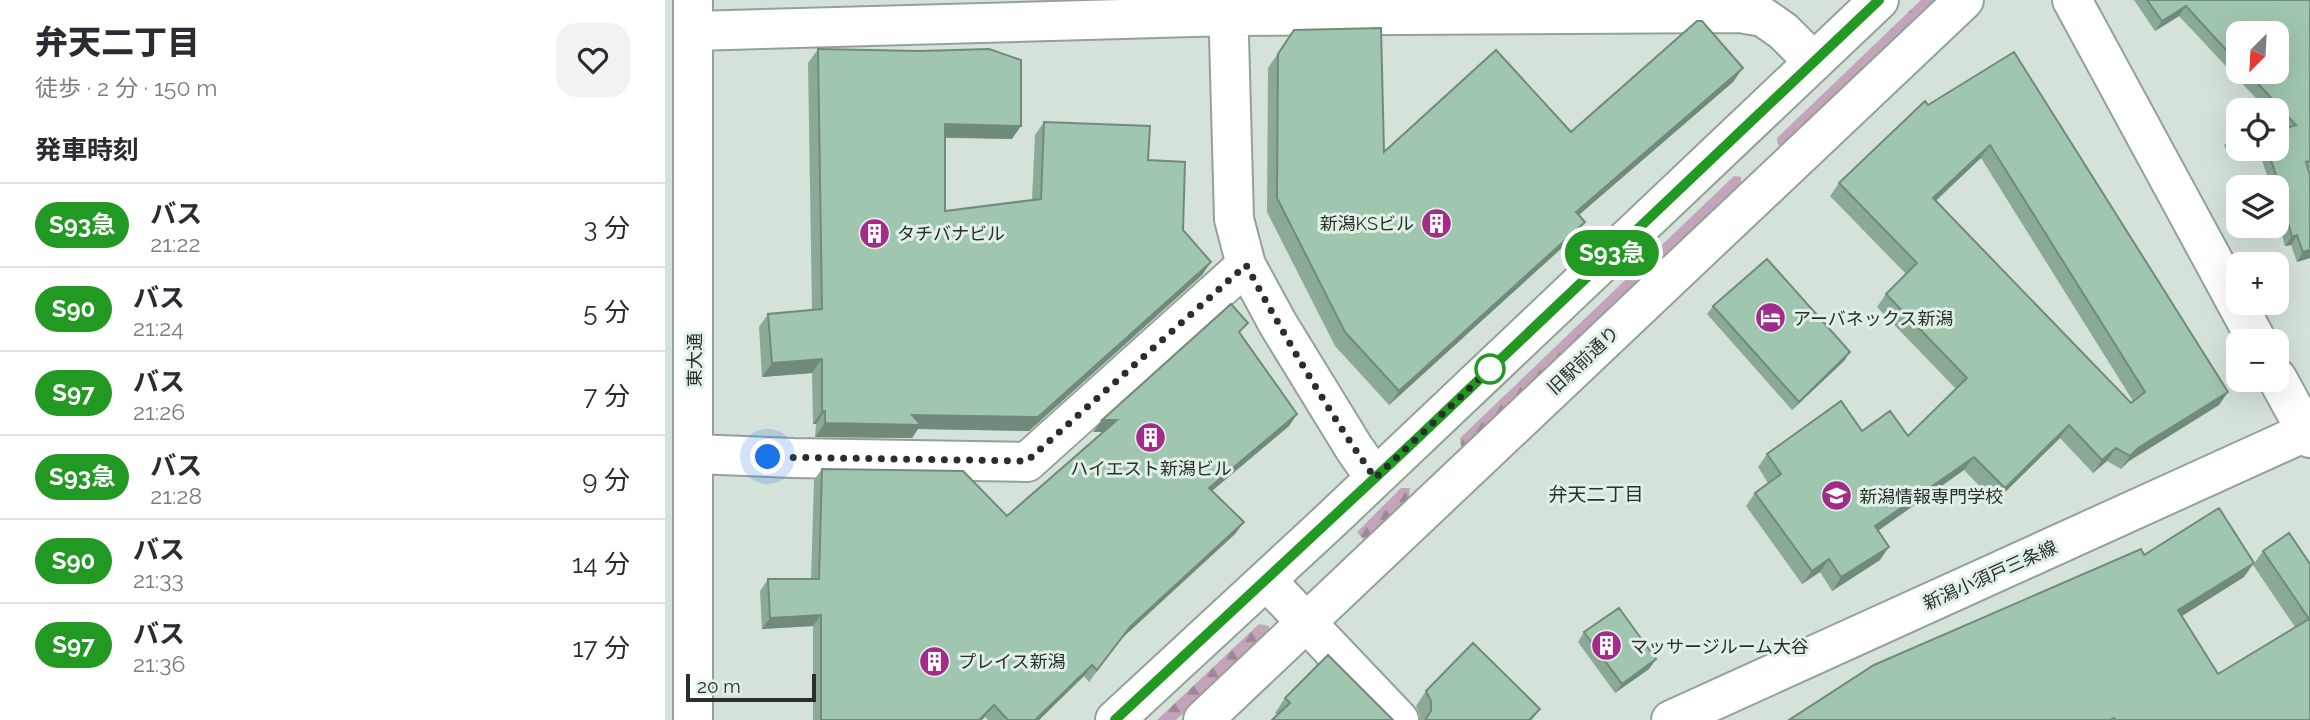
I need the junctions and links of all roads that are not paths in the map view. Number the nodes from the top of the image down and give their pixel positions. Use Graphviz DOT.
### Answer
graph roads {
  1 [pos="1879,0"];
  2 [pos="1964,0"];
  3 [pos="2072,0"];
  4 [pos="1228,8"];
  5 [pos="693,16"];
  6 [pos="1814,62"];
  7 [pos="1246,265"];
  8 [pos="2250,329"];
  9 [pos="2285,392"];
  10 [pos="2309,433"];
  11 [pos="1406,449"];
  12 [pos="694,454"];
  13 [pos="1375,478"];
  14 [pos="1446,489"];
  15 [pos="1266,580"];
  16 [pos="1307,622"];
  17 [pos="694,720"];
  18 [pos="1115,720"];
  19 [pos="1203,720"];
  20 [pos="1399,720"];
  21 [pos="1671,720"];
  1 -- 6 [label="main road"];
  2 -- 14 [label="main road, 旧駅前通り"];
  3 -- 8 [label="main road"];
  4 -- 5 [label="main road"];
  4 -- 6 [label="main road"];
  4 -- 7 [label="main road"];
  5 -- 12 [label="main road, 東大通"];
  6 -- 11 [label="main road"];
  7 -- 12 [label="main road"];
  7 -- 13 [label="main road"];
  9 -- 10 [label="main road"];
  10 -- 21 [label="main road, 新潟小須戸三条線"];
  11 -- 13 [label="main road"];
  11 -- 14 [label="main road"];
  12 -- 17 [label="main road, 東大通"];
  13 -- 15 [label="main road"];
  14 -- 16 [label="main road, 旧駅前通り"];
  15 -- 16 [label="main road"];
  15 -- 18 [label="main road"];
  16 -- 19 [label="main road, 旧駅前通り"];
  16 -- 20 [label="main road"];
}
